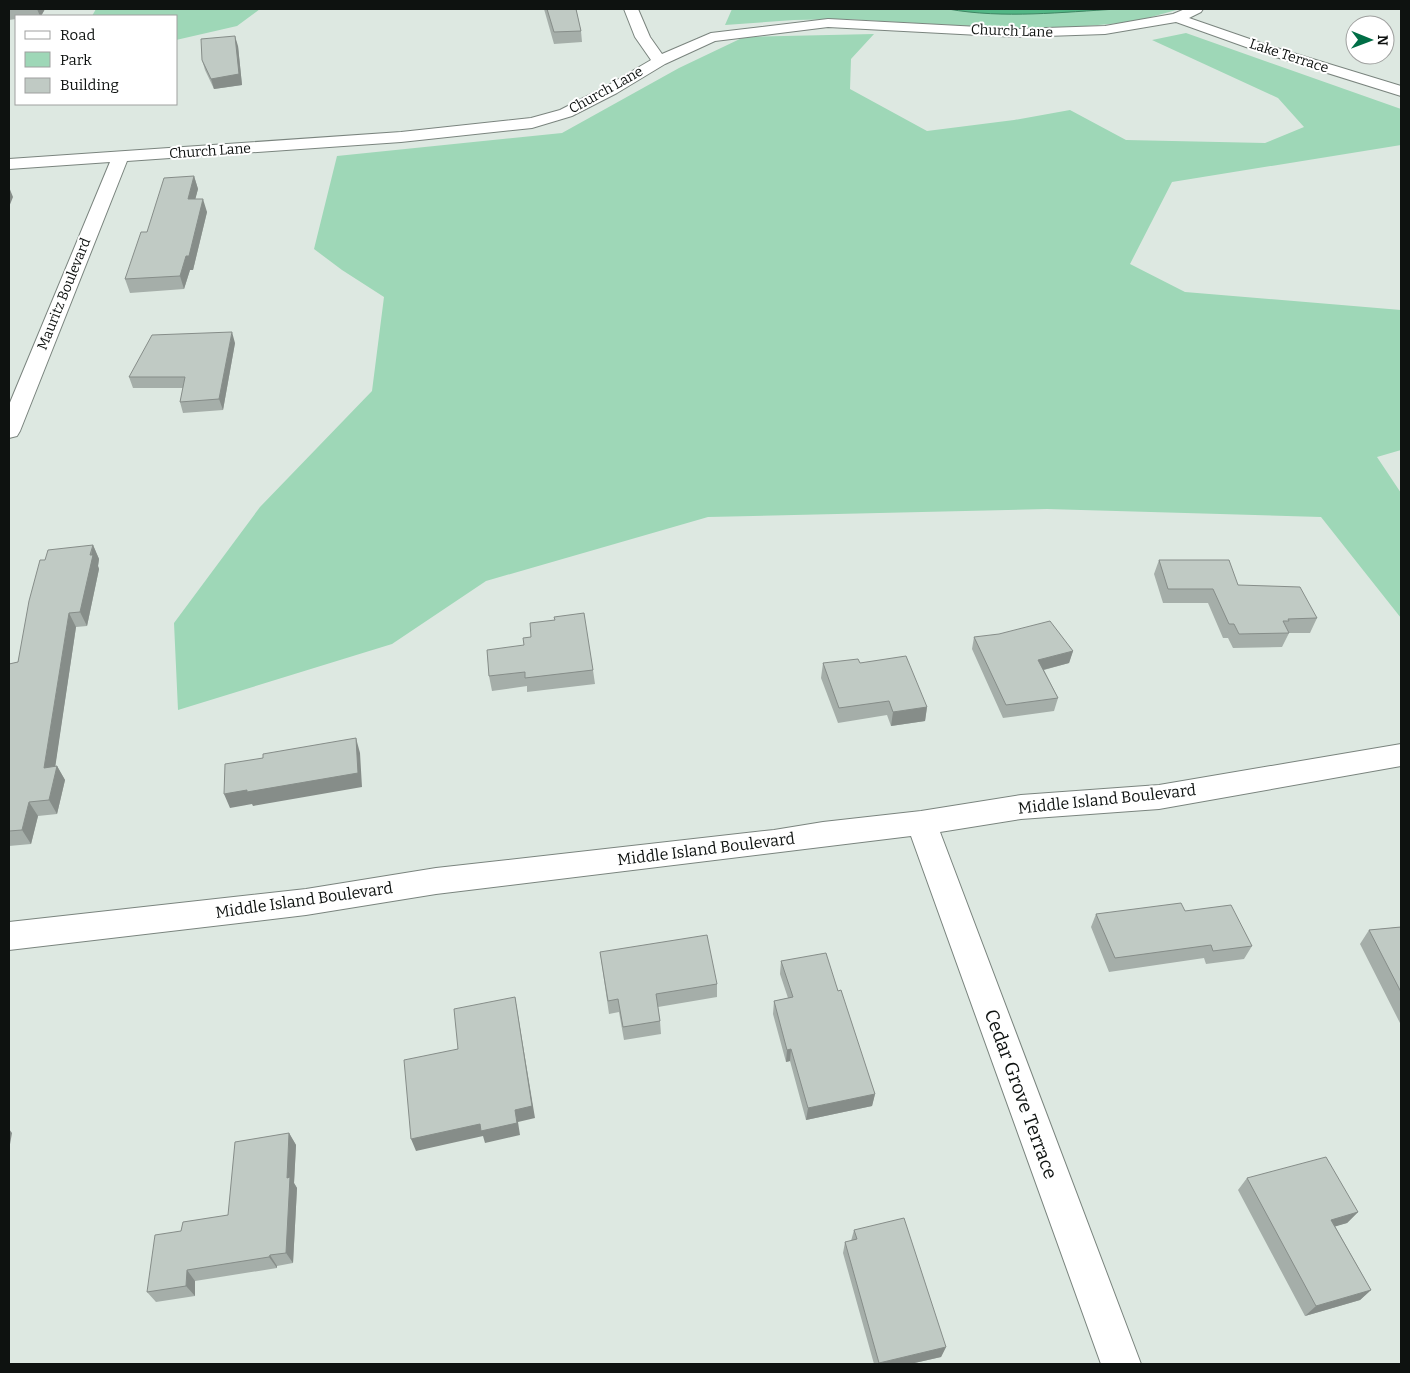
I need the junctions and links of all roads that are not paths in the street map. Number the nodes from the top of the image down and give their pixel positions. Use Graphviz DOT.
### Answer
graph roads {
  1 [pos="631,9"];
  2 [pos="1196,9"];
  3 [pos="1177,18"];
  4 [pos="660,61"];
  5 [pos="1401,91"];
  6 [pos="120,158"];
  7 [pos="9,164"];
  8 [pos="10,423"];
  9 [pos="1401,755"];
  10 [pos="921,823"];
  11 [pos="9,936"];
  12 [pos="1121,1364"];
  1 -- 4 [label="street"];
  2 -- 3 [label="street, Church Lane"];
  3 -- 4 [label="street, Church Lane"];
  3 -- 5 [label="street, Lake Terrace"];
  4 -- 6 [label="street, Church Lane"];
  6 -- 7 [label="street, Church Lane"];
  6 -- 8 [label="street, Mauritz Boulevard"];
  9 -- 10 [label="street, Middle Island Boulevard"];
  10 -- 11 [label="street, Middle Island Boulevard"];
  10 -- 12 [label="street, Cedar Grove Terrace"];
}
